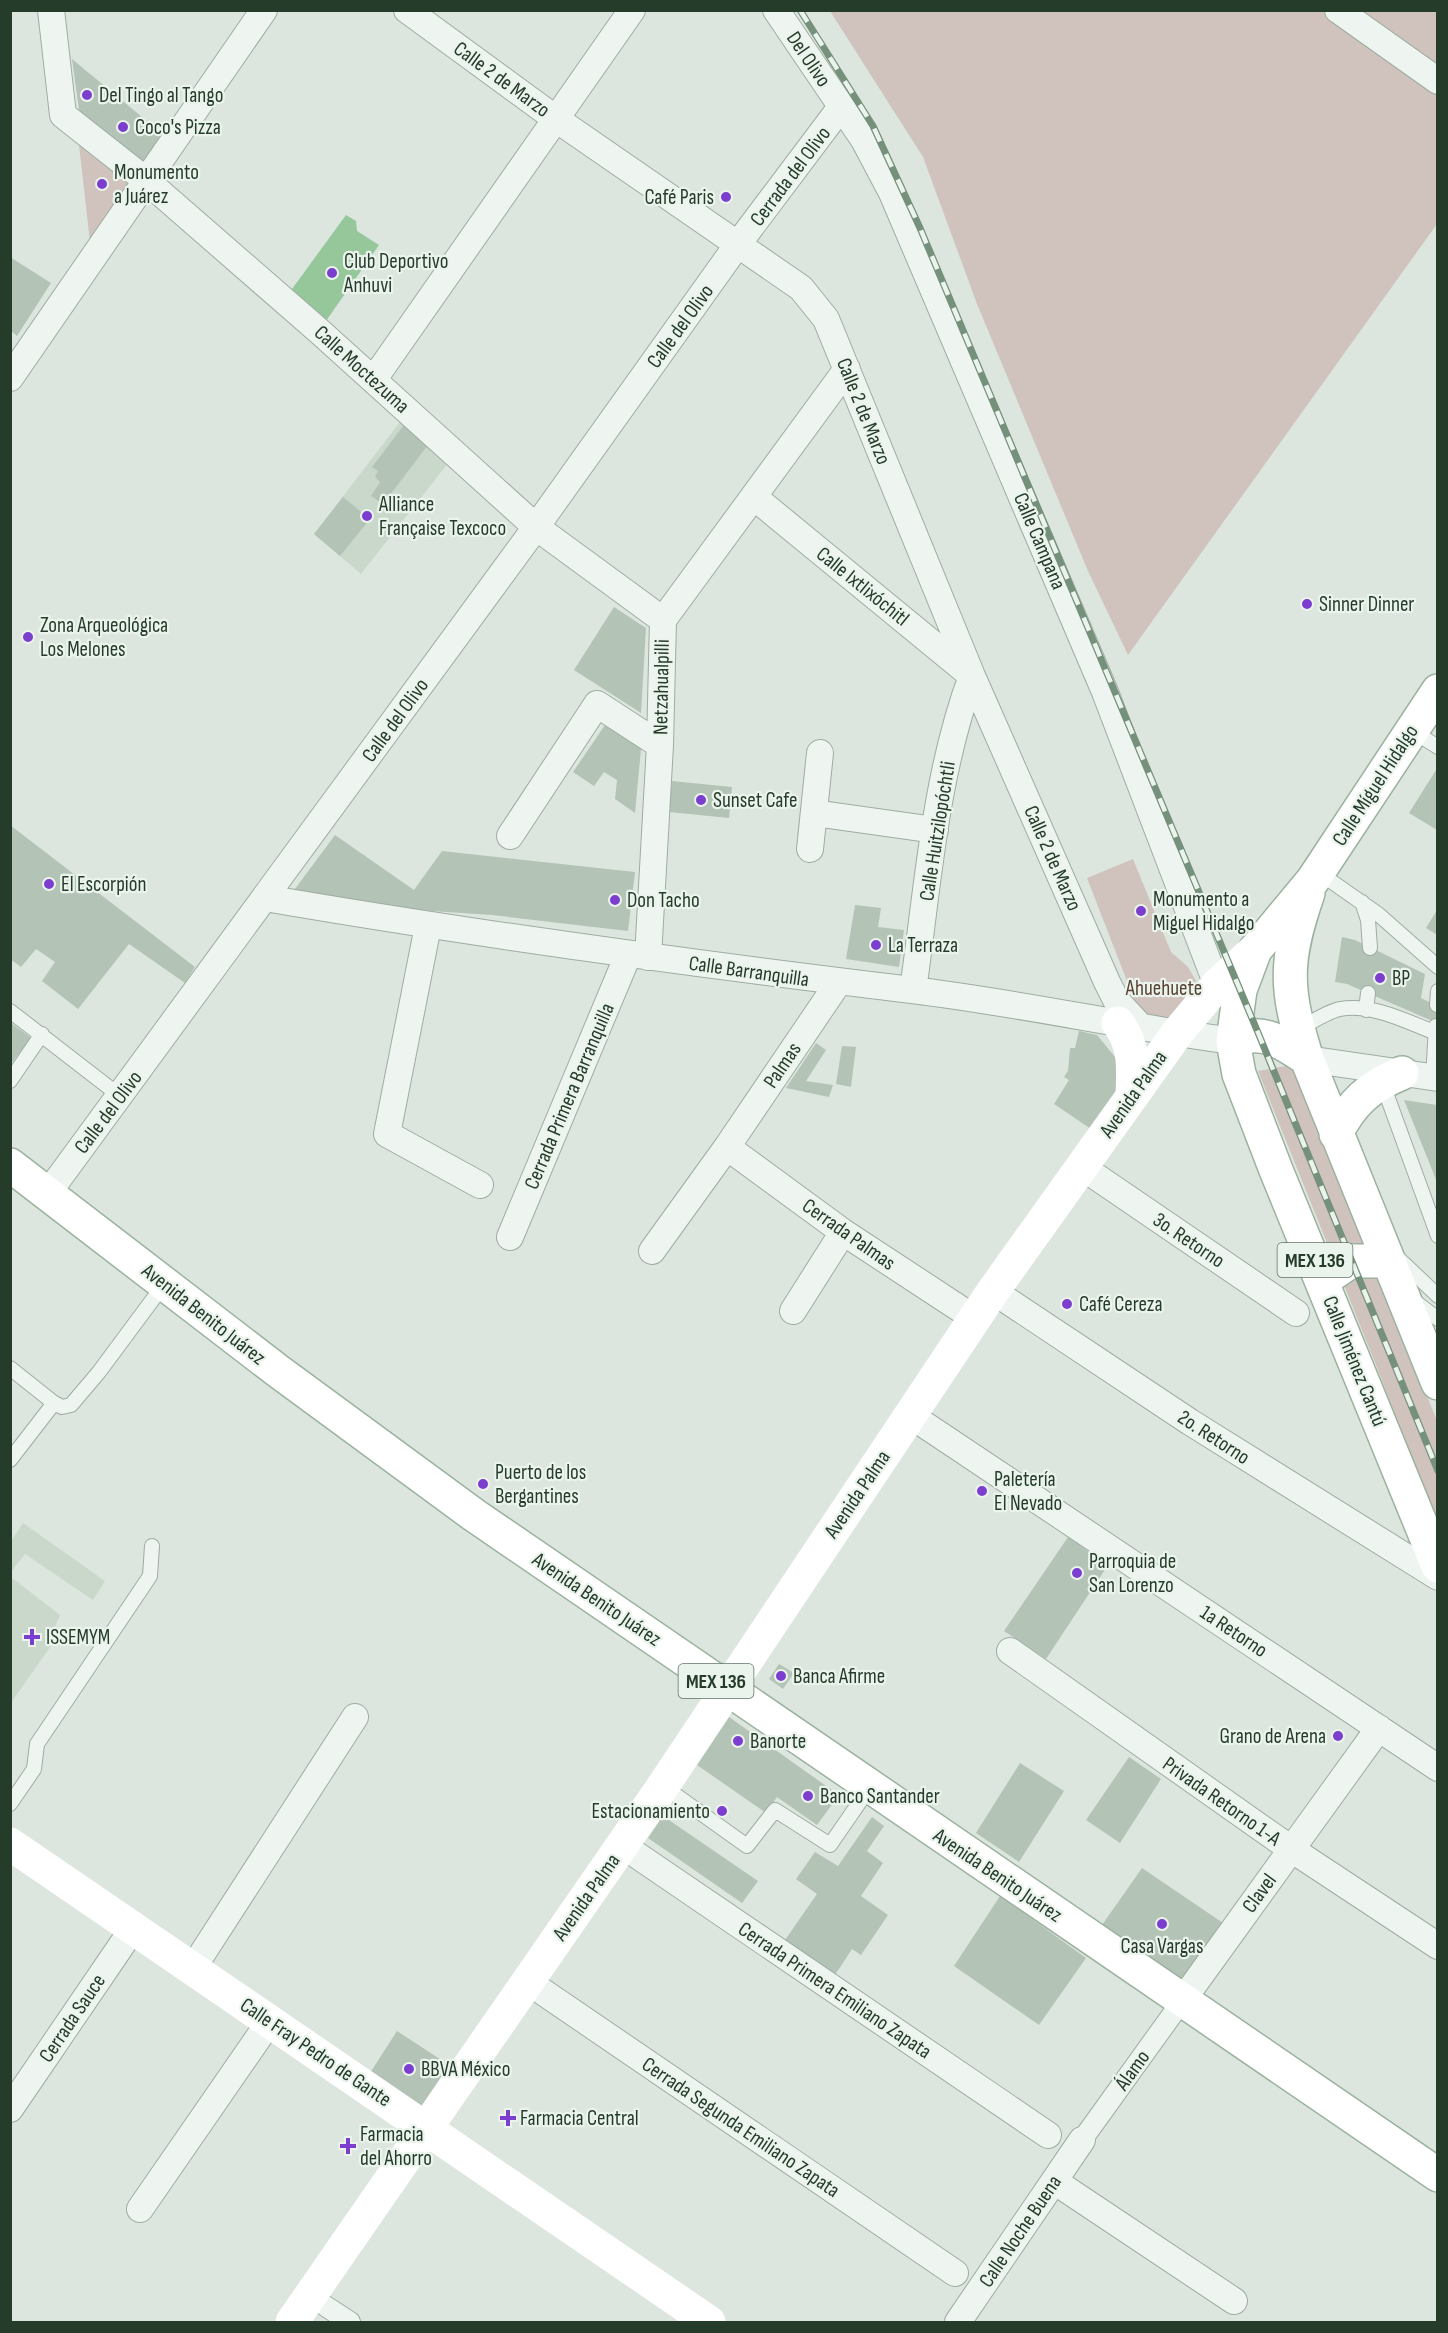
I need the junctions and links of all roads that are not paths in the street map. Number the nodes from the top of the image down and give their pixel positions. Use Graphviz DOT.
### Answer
graph roads {
  1 [pos="51,10"];
  2 [pos="264,10"];
  3 [pos="407,10"];
  4 [pos="632,10"];
  5 [pos="776,10"];
  6 [pos="1338,10"];
  7 [pos="1437,81"];
  8 [pos="841,107"];
  9 [pos="556,119"];
  10 [pos="148,182"];
  11 [pos="738,244"];
  12 [pos="847,369"];
  13 [pos="10,378"];
  14 [pos="374,380"];
  15 [pos="754,497"];
  16 [pos="536,527"];
  17 [pos="663,620"];
  18 [pos="972,675"];
  19 [pos="1437,691"];
  20 [pos="1424,739"];
  21 [pos="660,745"];
  22 [pos="820,753"];
  23 [pos="814,813"];
  24 [pos="935,830"];
  25 [pos="510,837"];
  26 [pos="810,849"];
  27 [pos="1315,876"];
  28 [pos="265,898"];
  29 [pos="1362,902"];
  30 [pos="428,926"];
  31 [pos="1370,948"];
  32 [pos="1255,950"];
  33 [pos="638,956"];
  34 [pos="1437,967"];
  35 [pos="1107,982"];
  36 [pos="838,983"];
  37 [pos="1218,985"];
  38 [pos="913,990"];
  39 [pos="1437,991"];
  40 [pos="1368,993"];
  41 [pos="1437,1005"];
  42 [pos="1366,1010"];
  43 [pos="10,1011"];
  44 [pos="1116,1022"];
  45 [pos="1178,1032"];
  46 [pos="42,1034"];
  47 [pos="1233,1041"];
  48 [pos="1302,1045"];
  49 [pos="1413,1078"];
  50 [pos="10,1081"];
  51 [pos="1132,1095"];
  52 [pos="120,1096"];
  53 [pos="1336,1134"];
  54 [pos="727,1147"];
  55 [pos="10,1165"];
  56 [pos="1082,1167"];
  57 [pos="480,1185"];
  58 [pos="48,1193"];
  59 [pos="843,1232"];
  60 [pos="1437,1236"];
  61 [pos="510,1237"];
  62 [pos="652,1251"];
  63 [pos="1389,1264"];
  64 [pos="1323,1280"];
  65 [pos="165,1283"];
  66 [pos="993,1291"];
  67 [pos="1437,1296"];
  68 [pos="793,1311"];
  69 [pos="1296,1314"];
  70 [pos="974,1318"];
  71 [pos="1430,1330"];
  72 [pos="10,1368"];
  73 [pos="1437,1383"];
  74 [pos="54,1402"];
  75 [pos="910,1415"];
  76 [pos="10,1460"];
  77 [pos="152,1546"];
  78 [pos="1437,1566"];
  79 [pos="1437,1577"];
  80 [pos="1010,1651"];
  81 [pos="728,1689"];
  82 [pos="355,1717"];
  83 [pos="1379,1728"];
  84 [pos="1437,1768"];
  85 [pos="663,1786"];
  86 [pos="870,1787"];
  87 [pos="10,1804"];
  88 [pos="10,1844"];
  89 [pos="622,1845"];
  90 [pos="1291,1849"];
  91 [pos="134,1927"];
  92 [pos="1437,1946"];
  93 [pos="193,1968"];
  94 [pos="527,1981"];
  95 [pos="1182,2001"];
  96 [pos="270,2021"];
  97 [pos="10,2109"];
  98 [pos="427,2127"];
  99 [pos="1048,2135"];
  100 [pos="1082,2140"];
  101 [pos="1437,2175"];
  102 [pos="1054,2181"];
  103 [pos="141,2209"];
  104 [pos="955,2273"];
  105 [pos="310,2296"];
  106 [pos="1234,2301"];
  107 [pos="292,2322"];
  108 [pos="350,2322"];
  109 [pos="709,2322"];
  110 [pos="958,2322"];
  1 -- 10 [label="street, Calle Moctezuma"];
  2 -- 10 [label="street"];
  3 -- 9 [label="street, Calle 2 de Marzo"];
  4 -- 9 [label="street"];
  5 -- 8 [label="street, Del Olivo"];
  6 -- 7 [label="street"];
  8 -- 11 [label="street, Cerrada del Olivo"];
  8 -- 37 [label="street, Calle Campana"];
  9 -- 11 [label="street, Calle 2 de Marzo"];
  9 -- 14 [label="street"];
  10 -- 13 [label="street"];
  10 -- 14 [label="street, Calle Moctezuma"];
  11 -- 12 [label="street, Calle 2 de Marzo"];
  11 -- 16 [label="street, Calle del Olivo"];
  12 -- 15 [label="street, Netzahualpilli"];
  12 -- 18 [label="street, Calle 2 de Marzo"];
  14 -- 16 [label="street, Calle Moctezuma"];
  15 -- 17 [label="street, Netzahualpilli"];
  15 -- 18 [label="street, Calle Ixtlixóchitl"];
  16 -- 17 [label="street, Calle Moctezuma"];
  16 -- 28 [label="street, Calle del Olivo"];
  17 -- 21 [label="street, Netzahualpilli"];
  18 -- 24 [label="street, Calle Huitzilopóchtli"];
  18 -- 35 [label="street, Calle 2 de Marzo"];
  19 -- 20 [label="main road, Calle Míguel Hidalgo / MEX 136"];
  20 -- 27 [label="main road, Calle Míguel Hidalgo / MEX 136"];
  21 -- 25 [label="street"];
  21 -- 33 [label="street, Netzahualpilli"];
  22 -- 23 [label="street"];
  23 -- 24 [label="street"];
  23 -- 26 [label="street"];
  24 -- 38 [label="street, Calle Huitzilopóchtli"];
  27 -- 29 [label="lane"];
  27 -- 32 [label="main road, Avenida Palma / MEX 136"];
  27 -- 48 [label="main road, MEX 136"];
  28 -- 30 [label="street, Calle Barranquilla"];
  28 -- 52 [label="street, Calle del Olivo"];
  29 -- 31 [label="lane"];
  29 -- 34 [label="lane"];
  30 -- 33 [label="street, Calle Barranquilla"];
  30 -- 57 [label="street"];
  32 -- 37 [label="main road, Avenida Palma"];
  32 -- 47 [label="main road, Calle Jiménez Cantú / MEX 136"];
  33 -- 36 [label="street, Calle Barranquilla"];
  33 -- 61 [label="street, Cerrada Primera Barranquilla"];
  35 -- 44 [label="street, Calle 2 de Marzo"];
  35 -- 44 [label="street"];
  36 -- 38 [label="street, Calle Barranquilla"];
  36 -- 54 [label="street, Palmas"];
  37 -- 45 [label="main road, Avenida Palma"];
  38 -- 44 [label="street, Calle Barranquilla"];
  39 -- 41 [label="lane"];
  40 -- 42 [label="lane"];
  42 -- 48 [label="lane"];
  42 -- 49 [label="lane"];
  43 -- 46 [label="lane"];
  44 -- 45 [label="street, Calle Barranquilla"];
  44 -- 51 [label="main road"];
  45 -- 47 [label="street, Calle Barranquilla"];
  45 -- 51 [label="main road, Avenida Palma"];
  46 -- 50 [label="lane"];
  46 -- 52 [label="lane"];
  47 -- 48 [label="main road"];
  47 -- 64 [label="main road, Calle Jiménez Cantú / MEX 136"];
  48 -- 49 [label="street"];
  48 -- 53 [label="main road, MEX 136"];
  49 -- 53 [label="main road"];
  49 -- 60 [label="lane"];
  51 -- 56 [label="main road, Avenida Palma"];
  52 -- 58 [label="street, Calle del Olivo"];
  53 -- 63 [label="main road, MEX 136"];
  54 -- 59 [label="street, Cerrada Palmas"];
  54 -- 62 [label="street, Palmas"];
  55 -- 58 [label="main road, Avenida Benito Juárez / MEX 136"];
  56 -- 66 [label="main road, Avenida Palma"];
  56 -- 69 [label="street, 3o. Retorno"];
  58 -- 65 [label="main road, Avenida Benito Juárez / MEX 136"];
  59 -- 68 [label="street"];
  59 -- 70 [label="street, Cerrada Palmas"];
  63 -- 64 [label="main road"];
  63 -- 67 [label="lane"];
  63 -- 71 [label="main road, MEX 136"];
  64 -- 78 [label="main road, Calle Jiménez Cantú / MEX 136"];
  65 -- 74 [label="lane"];
  65 -- 81 [label="main road, Avenida Benito Juárez / MEX 136"];
  66 -- 70 [label="main road, Avenida Palma"];
  66 -- 79 [label="street, 2o. Retorno"];
  70 -- 75 [label="main road, Avenida Palma"];
  71 -- 73 [label="main road, MEX 136"];
  72 -- 74 [label="lane"];
  74 -- 76 [label="lane"];
  75 -- 81 [label="main road, Avenida Palma"];
  75 -- 83 [label="street, 1a Retorno"];
  77 -- 87 [label="lane"];
  80 -- 90 [label="street, Privada Retorno 1-A"];
  81 -- 85 [label="main road, Avenida Palma"];
  81 -- 86 [label="main road, Avenida Benito Juárez / MEX 136"];
  82 -- 93 [label="street"];
  83 -- 84 [label="street, 1a Retorno"];
  83 -- 90 [label="street, Clavel"];
  85 -- 86 [label="lane"];
  85 -- 89 [label="main road, Avenida Palma"];
  86 -- 95 [label="main road, Avenida Benito Juárez / MEX 136"];
  88 -- 91 [label="main road, Calle Fray Pedro de Gante"];
  89 -- 94 [label="main road, Avenida Palma"];
  89 -- 99 [label="street, Cerrada Primera Emiliano Zapata"];
  90 -- 92 [label="street, Privada Retorno 1-A"];
  90 -- 95 [label="street, Clavel"];
  91 -- 93 [label="main road, Calle Fray Pedro de Gante"];
  91 -- 97 [label="street, Cerrada Sauce"];
  93 -- 96 [label="main road, Calle Fray Pedro de Gante"];
  94 -- 98 [label="main road, Avenida Palma"];
  94 -- 104 [label="street, Cerrada Segunda Emiliano Zapata"];
  95 -- 100 [label="street, Álamo"];
  95 -- 101 [label="main road, Avenida Benito Juárez / MEX 136"];
  96 -- 98 [label="main road, Calle Fray Pedro de Gante"];
  96 -- 103 [label="street"];
  98 -- 105 [label="main road, Avenida Palma"];
  98 -- 109 [label="main road, Calle Fray Pedro de Gante"];
  100 -- 102 [label="street, Calle Noche Buena"];
  102 -- 106 [label="street"];
  102 -- 110 [label="street, Calle Noche Buena"];
  105 -- 107 [label="main road, Avenida Palma"];
  105 -- 108 [label="street"];
}
